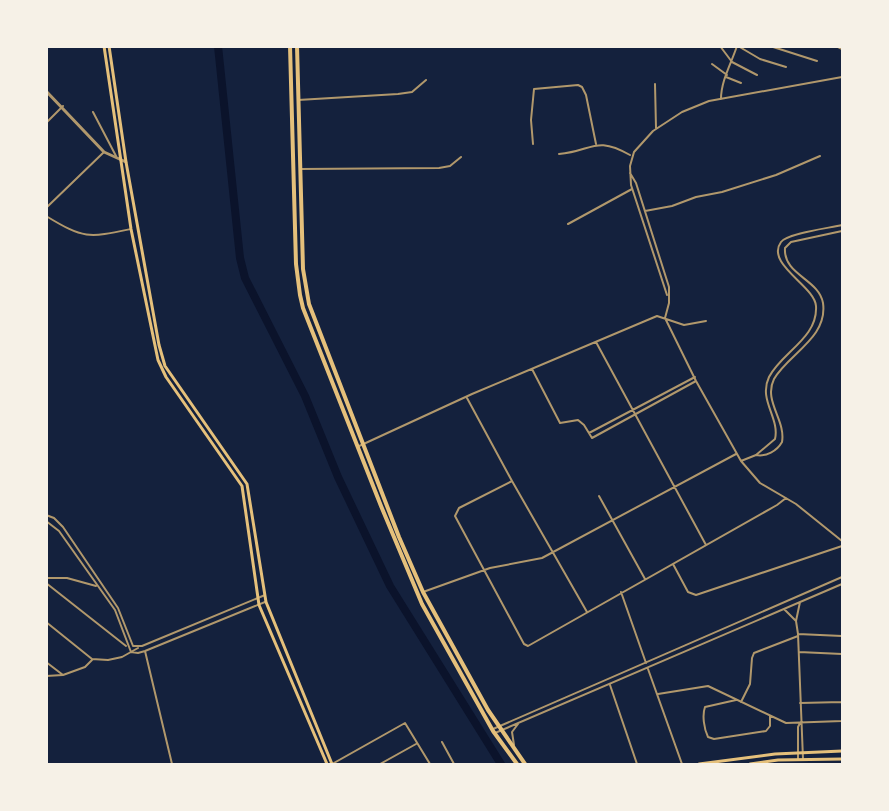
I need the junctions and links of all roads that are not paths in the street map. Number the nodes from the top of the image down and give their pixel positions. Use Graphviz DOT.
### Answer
graph roads {
  1 [pos="104,46"];
  2 [pos="109,46"];
  3 [pos="290,46"];
  4 [pos="297,46"];
  5 [pos="720,46"];
  6 [pos="738,46"];
  7 [pos="770,46"];
  8 [pos="836,46"];
  9 [pos="843,49"];
  10 [pos="817,61"];
  11 [pos="732,62"];
  12 [pos="712,64"];
  13 [pos="786,68"];
  14 [pos="757,75"];
  15 [pos="726,76"];
  16 [pos="843,77"];
  17 [pos="426,80"];
  18 [pos="741,83"];
  19 [pos="655,84"];
  20 [pos="46,91"];
  21 [pos="721,99"];
  22 [pos="298,100"];
  23 [pos="63,106"];
  24 [pos="93,112"];
  25 [pos="46,123"];
  26 [pos="656,128"];
  27 [pos="533,144"];
  28 [pos="596,144"];
  29 [pos="104,152"];
  30 [pos="559,154"];
  31 [pos="631,156"];
  32 [pos="820,156"];
  33 [pos="461,157"];
  34 [pos="118,159"];
  35 [pos="126,162"];
  36 [pos="300,169"];
  37 [pos="630,173"];
  38 [pos="632,189"];
  39 [pos="46,208"];
  40 [pos="645,211"];
  41 [pos="46,216"];
  42 [pos="568,224"];
  43 [pos="843,225"];
  44 [pos="131,229"];
  45 [pos="843,231"];
  46 [pos="786,257"];
  47 [pos="780,259"];
  48 [pos="669,298"];
  49 [pos="665,318"];
  50 [pos="706,321"];
  51 [pos="596,342"];
  52 [pos="532,369"];
  53 [pos="695,379"];
  54 [pos="467,397"];
  55 [pos="633,410"];
  56 [pos="636,414"];
  57 [pos="589,433"];
  58 [pos="364,444"];
  59 [pos="357,447"];
  60 [pos="736,454"];
  61 [pos="756,455"];
  62 [pos="741,461"];
  63 [pos="512,481"];
  64 [pos="675,487"];
  65 [pos="599,496"];
  66 [pos="786,498"];
  67 [pos="46,515"];
  68 [pos="46,521"];
  69 [pos="613,521"];
  70 [pos="843,541"];
  71 [pos="706,545"];
  72 [pos="843,546"];
  73 [pos="553,553"];
  74 [pos="673,564"];
  75 [pos="484,569"];
  76 [pos="843,577"];
  77 [pos="46,578"];
  78 [pos="645,579"];
  79 [pos="46,583"];
  80 [pos="843,584"];
  81 [pos="98,586"];
  82 [pos="423,592"];
  83 [pos="621,592"];
  84 [pos="265,595"];
  85 [pos="258,597"];
  86 [pos="266,602"];
  87 [pos="800,602"];
  88 [pos="260,605"];
  89 [pos="784,609"];
  90 [pos="587,612"];
  91 [pos="796,621"];
  92 [pos="47,623"];
  93 [pos="798,635"];
  94 [pos="843,636"];
  95 [pos="142,646"];
  96 [pos="128,648"];
  97 [pos="145,651"];
  98 [pos="131,652"];
  99 [pos="799,652"];
  100 [pos="843,654"];
  101 [pos="92,659"];
  102 [pos="46,662"];
  103 [pos="646,662"];
  104 [pos="648,667"];
  105 [pos="63,675"];
  106 [pos="46,676"];
  107 [pos="843,682"];
  108 [pos="609,684"];
  109 [pos="657,694"];
  110 [pos="736,700"];
  111 [pos="741,702"];
  112 [pos="842,702"];
  113 [pos="799,703"];
  114 [pos="770,716"];
  115 [pos="842,721"];
  116 [pos="519,723"];
  117 [pos="800,723"];
  118 [pos="500,728"];
  119 [pos="493,731"];
  120 [pos="442,742"];
  121 [pos="417,743"];
  122 [pos="516,751"];
  123 [pos="843,751"];
  124 [pos="798,752"];
  125 [pos="803,752"];
  126 [pos="802,759"];
  127 [pos="827,759"];
  128 [pos="843,759"];
  129 [pos="798,760"];
  130 [pos="778,762"];
  131 [pos="330,764"];
  132 [pos="171,765"];
  133 [pos="380,765"];
  134 [pos="430,765"];
  135 [pos="454,765"];
  136 [pos="517,765"];
  137 [pos="525,765"];
  138 [pos="637,765"];
  139 [pos="682,765"];
  140 [pos="699,765"];
  141 [pos="750,765"];
  142 [pos="826,765"];
  1 -- 34 [label="main road"];
  2 -- 35 [label="main road"];
  3 -- 59 [label="highway"];
  4 -- 22 [label="highway"];
  5 -- 11 [label="street"];
  6 -- 11 [label="street"];
  6 -- 13 [label="street"];
  7 -- 10 [label="street"];
  8 -- 9 [label="street"];
  11 -- 14 [label="street"];
  11 -- 15 [label="street"];
  12 -- 15 [label="street"];
  15 -- 18 [label="street"];
  15 -- 21 [label="street"];
  16 -- 21 [label="street"];
  17 -- 22 [label="street"];
  19 -- 26 [label="street"];
  20 -- 23 [label="street"];
  21 -- 26 [label="street"];
  22 -- 36 [label="highway"];
  23 -- 25 [label="street"];
  23 -- 29 [label="street"];
  24 -- 34 [label="street"];
  26 -- 31 [label="street"];
  27 -- 28 [label="street"];
  28 -- 30 [label="street"];
  28 -- 31 [label="street"];
  29 -- 34 [label="street"];
  29 -- 39 [label="street"];
  31 -- 37 [label="street"];
  32 -- 40 [label="street"];
  33 -- 36 [label="street"];
  34 -- 35 [label="street"];
  34 -- 44 [label="main road"];
  35 -- 84 [label="main road"];
  36 -- 58 [label="highway"];
  37 -- 38 [label="street"];
  37 -- 40 [label="street"];
  38 -- 42 [label="street"];
  38 -- 48 [label="street"];
  40 -- 48 [label="street"];
  41 -- 44 [label="street"];
  43 -- 47 [label="street"];
  44 -- 85 [label="main road"];
  45 -- 46 [label="street"];
  46 -- 47 [label="street"];
  46 -- 61 [label="street"];
  47 -- 61 [label="street"];
  48 -- 49 [label="street"];
  49 -- 50 [label="street"];
  49 -- 51 [label="street"];
  49 -- 53 [label="street"];
  51 -- 52 [label="street"];
  51 -- 55 [label="street"];
  52 -- 54 [label="street"];
  52 -- 57 [label="street"];
  53 -- 55 [label="street"];
  53 -- 56 [label="street"];
  53 -- 60 [label="street"];
  54 -- 58 [label="street"];
  54 -- 63 [label="street"];
  55 -- 56 [label="street"];
  55 -- 57 [label="street"];
  56 -- 57 [label="street"];
  56 -- 64 [label="street"];
  58 -- 59 [label="street"];
  58 -- 82 [label="highway"];
  59 -- 119 [label="highway"];
  60 -- 62 [label="street"];
  60 -- 64 [label="street"];
  61 -- 62 [label="street"];
  62 -- 66 [label="street"];
  63 -- 73 [label="street"];
  63 -- 75 [label="street"];
  64 -- 69 [label="street"];
  64 -- 71 [label="street"];
  65 -- 69 [label="street"];
  66 -- 70 [label="street"];
  66 -- 71 [label="street"];
  67 -- 95 [label="street"];
  68 -- 81 [label="street"];
  69 -- 73 [label="street"];
  69 -- 78 [label="street"];
  71 -- 74 [label="street"];
  72 -- 74 [label="street"];
  73 -- 75 [label="street"];
  73 -- 90 [label="street"];
  74 -- 78 [label="street"];
  75 -- 82 [label="street"];
  75 -- 90 [label="street"];
  76 -- 103 [label="street"];
  77 -- 81 [label="street"];
  78 -- 83 [label="street"];
  79 -- 96 [label="street"];
  80 -- 87 [label="street"];
  81 -- 96 [label="street"];
  82 -- 118 [label="highway"];
  83 -- 90 [label="street"];
  83 -- 103 [label="street"];
  84 -- 85 [label="street"];
  84 -- 86 [label="main road"];
  85 -- 88 [label="main road"];
  85 -- 95 [label="street"];
  86 -- 88 [label="street"];
  86 -- 131 [label="main road"];
  87 -- 89 [label="street"];
  87 -- 91 [label="street"];
  88 -- 97 [label="street"];
  88 -- 131 [label="main road"];
  89 -- 91 [label="street"];
  89 -- 104 [label="street"];
  91 -- 93 [label="street"];
  92 -- 101 [label="street"];
  93 -- 94 [label="street"];
  93 -- 99 [label="street"];
  93 -- 111 [label="street"];
  95 -- 98 [label="street"];
  96 -- 98 [label="street"];
  97 -- 98 [label="street"];
  97 -- 132 [label="street"];
  98 -- 101 [label="street"];
  99 -- 100 [label="street"];
  99 -- 113 [label="street"];
  101 -- 105 [label="street"];
  102 -- 105 [label="street"];
  103 -- 104 [label="street"];
  103 -- 118 [label="street"];
  104 -- 108 [label="street"];
  104 -- 109 [label="street"];
  105 -- 106 [label="street"];
  107 -- 112 [label="street"];
  108 -- 116 [label="street"];
  108 -- 138 [label="street"];
  109 -- 110 [label="street"];
  109 -- 139 [label="street"];
  110 -- 111 [label="street"];
  110 -- 114 [label="street"];
  111 -- 114 [label="street"];
  112 -- 113 [label="street"];
  112 -- 115 [label="street"];
  113 -- 117 [label="street"];
  114 -- 117 [label="street"];
  115 -- 117 [label="street"];
  116 -- 118 [label="street"];
  116 -- 122 [label="street"];
  117 -- 124 [label="street"];
  117 -- 125 [label="street"];
  118 -- 119 [label="street"];
  118 -- 122 [label="highway"];
  119 -- 136 [label="highway"];
  120 -- 135 [label="street"];
  121 -- 131 [label="street"];
  121 -- 133 [label="street"];
  121 -- 134 [label="street"];
  122 -- 137 [label="highway"];
  123 -- 125 [label="main road"];
  124 -- 125 [label="main road"];
  124 -- 129 [label="street"];
  124 -- 140 [label="main road"];
  125 -- 126 [label="street"];
  126 -- 127 [label="main road"];
  126 -- 129 [label="main road"];
  127 -- 128 [label="main road"];
  127 -- 142 [label="street"];
  129 -- 130 [label="main road"];
  130 -- 141 [label="main road"];
}
